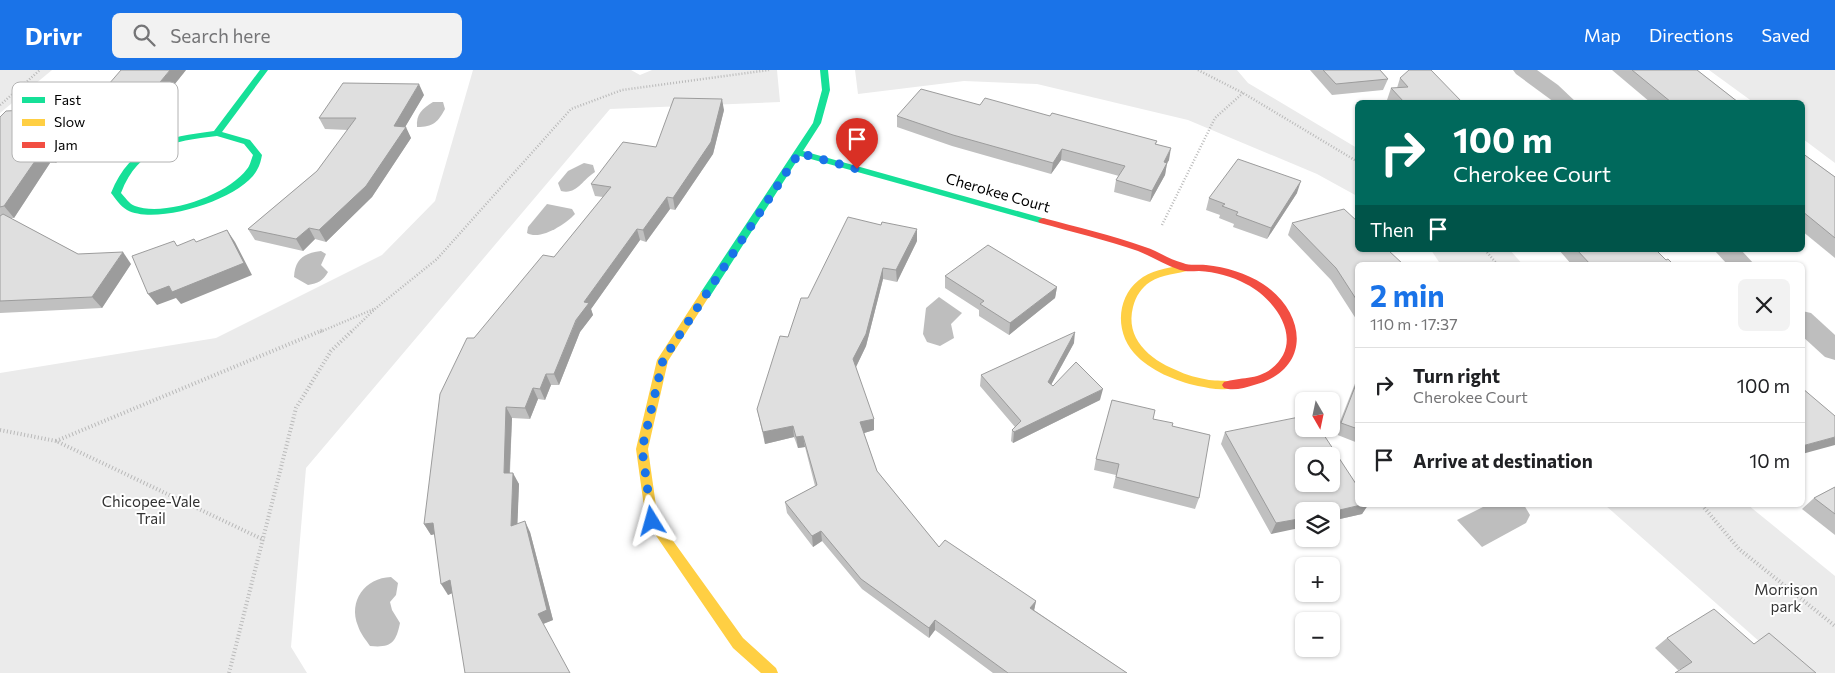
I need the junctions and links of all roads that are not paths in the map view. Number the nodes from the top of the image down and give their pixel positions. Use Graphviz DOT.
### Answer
graph roads {
  1 [pos="264,70"];
  2 [pos="824,70"];
  3 [pos="1523,70"];
  4 [pos="1564,100"];
  5 [pos="217,133"];
  6 [pos="178,140"];
  7 [pos="799,153"];
  8 [pos="134,162"];
  9 [pos="1728,252"];
  10 [pos="1740,262"];
  11 [pos="1187,268"];
  12 [pos="1805,323"];
  13 [pos="1835,350"];
  14 [pos="770,673"];
  1 -- 5 [label="street"];
  2 -- 7 [label="street"];
  3 -- 4 [label="street"];
  5 -- 6 [label="street"];
  5 -- 8 [label="street"];
  7 -- 11 [label="street, Cherokee Court"];
  7 -- 14 [label="street"];
  9 -- 10 [label="street"];
  11 -- 11 [label="street, Cherokee Court"];
  12 -- 13 [label="street"];
}
